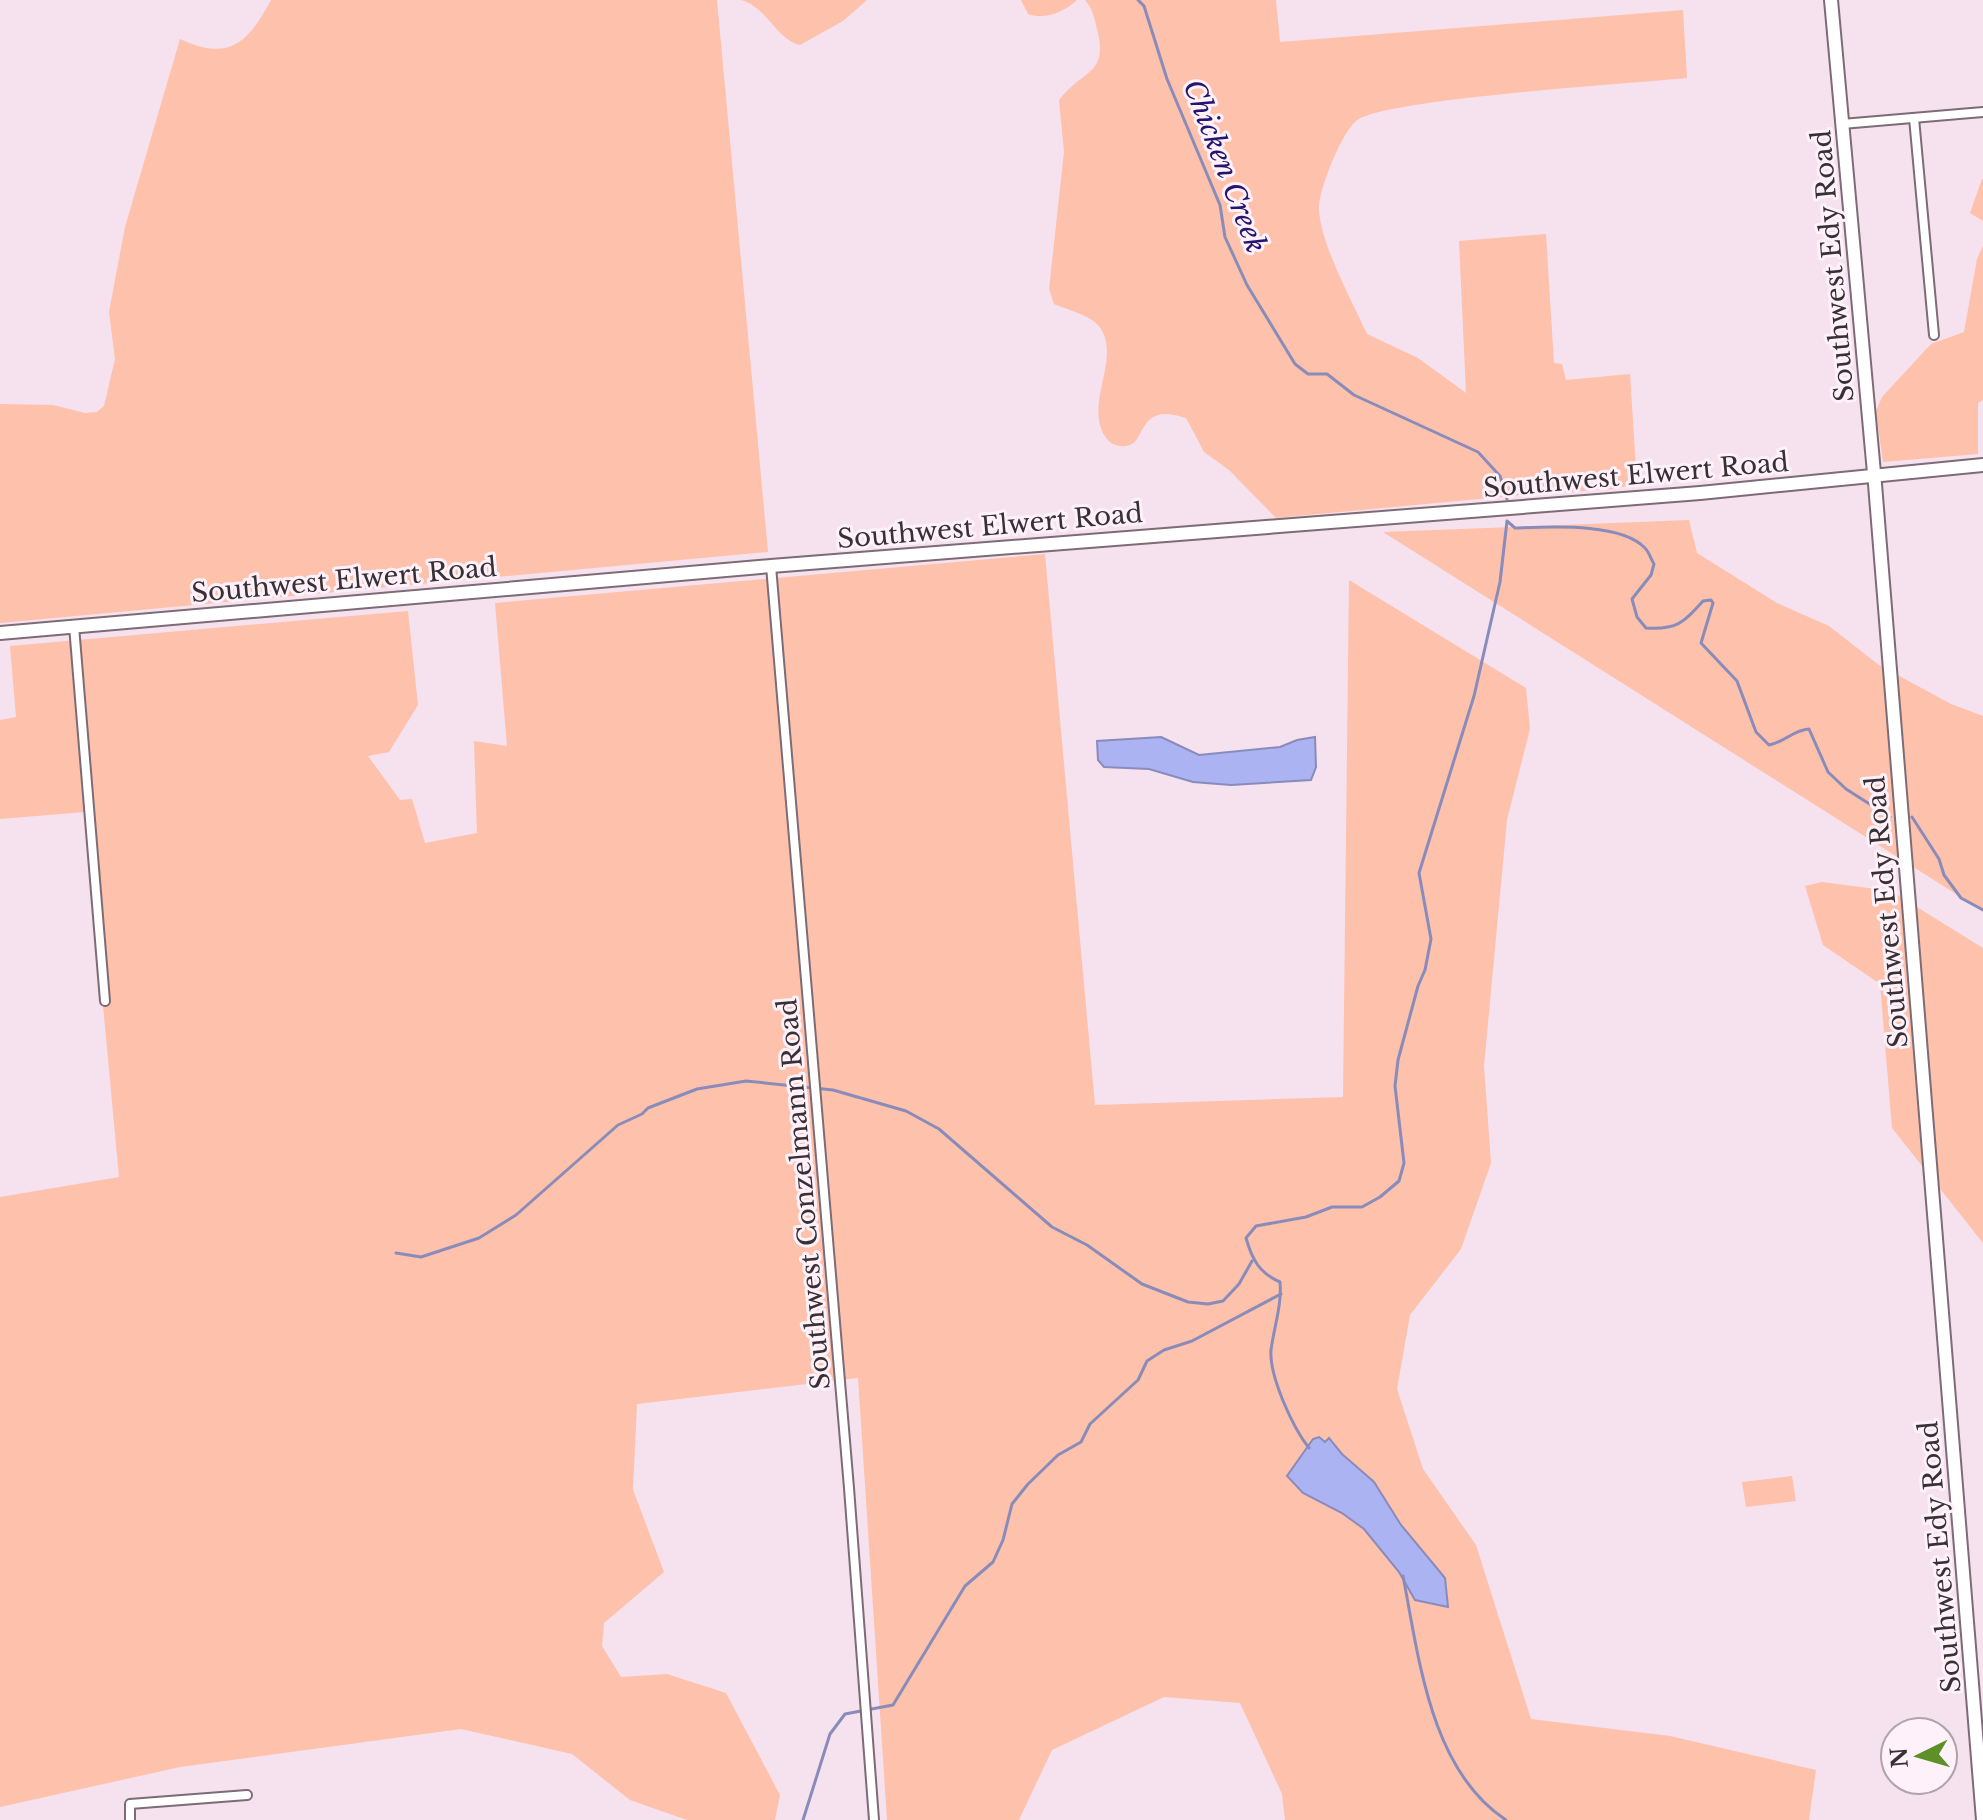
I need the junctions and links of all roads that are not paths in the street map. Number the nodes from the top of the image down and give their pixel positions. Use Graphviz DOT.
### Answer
graph roads {
  1 [pos="1831,0"];
  2 [pos="1983,112"];
  3 [pos="1914,118"];
  4 [pos="1842,124"];
  5 [pos="1934,335"];
  6 [pos="1983,465"];
  7 [pos="1874,476"];
  8 [pos="771,566"];
  9 [pos="74,626"];
  10 [pos="0,633"];
  11 [pos="105,1001"];
  12 [pos="247,1795"];
  13 [pos="130,1820"];
  14 [pos="874,1820"];
  15 [pos="1983,1820"];
  1 -- 4 [label="main road, Southwest Edy Road"];
  2 -- 3 [label="street"];
  3 -- 4 [label="street"];
  3 -- 5 [label="street"];
  4 -- 7 [label="main road, Southwest Edy Road"];
  6 -- 7 [label="main road, Southwest Elwert Road"];
  7 -- 8 [label="main road, Southwest Elwert Road"];
  7 -- 15 [label="main road, Southwest Edy Road"];
  8 -- 9 [label="main road, Southwest Elwert Road"];
  8 -- 14 [label="street, Southwest Conzelmann Road"];
  9 -- 10 [label="main road, Southwest Elwert Road"];
  9 -- 11 [label="street"];
  12 -- 13 [label="street"];
}
